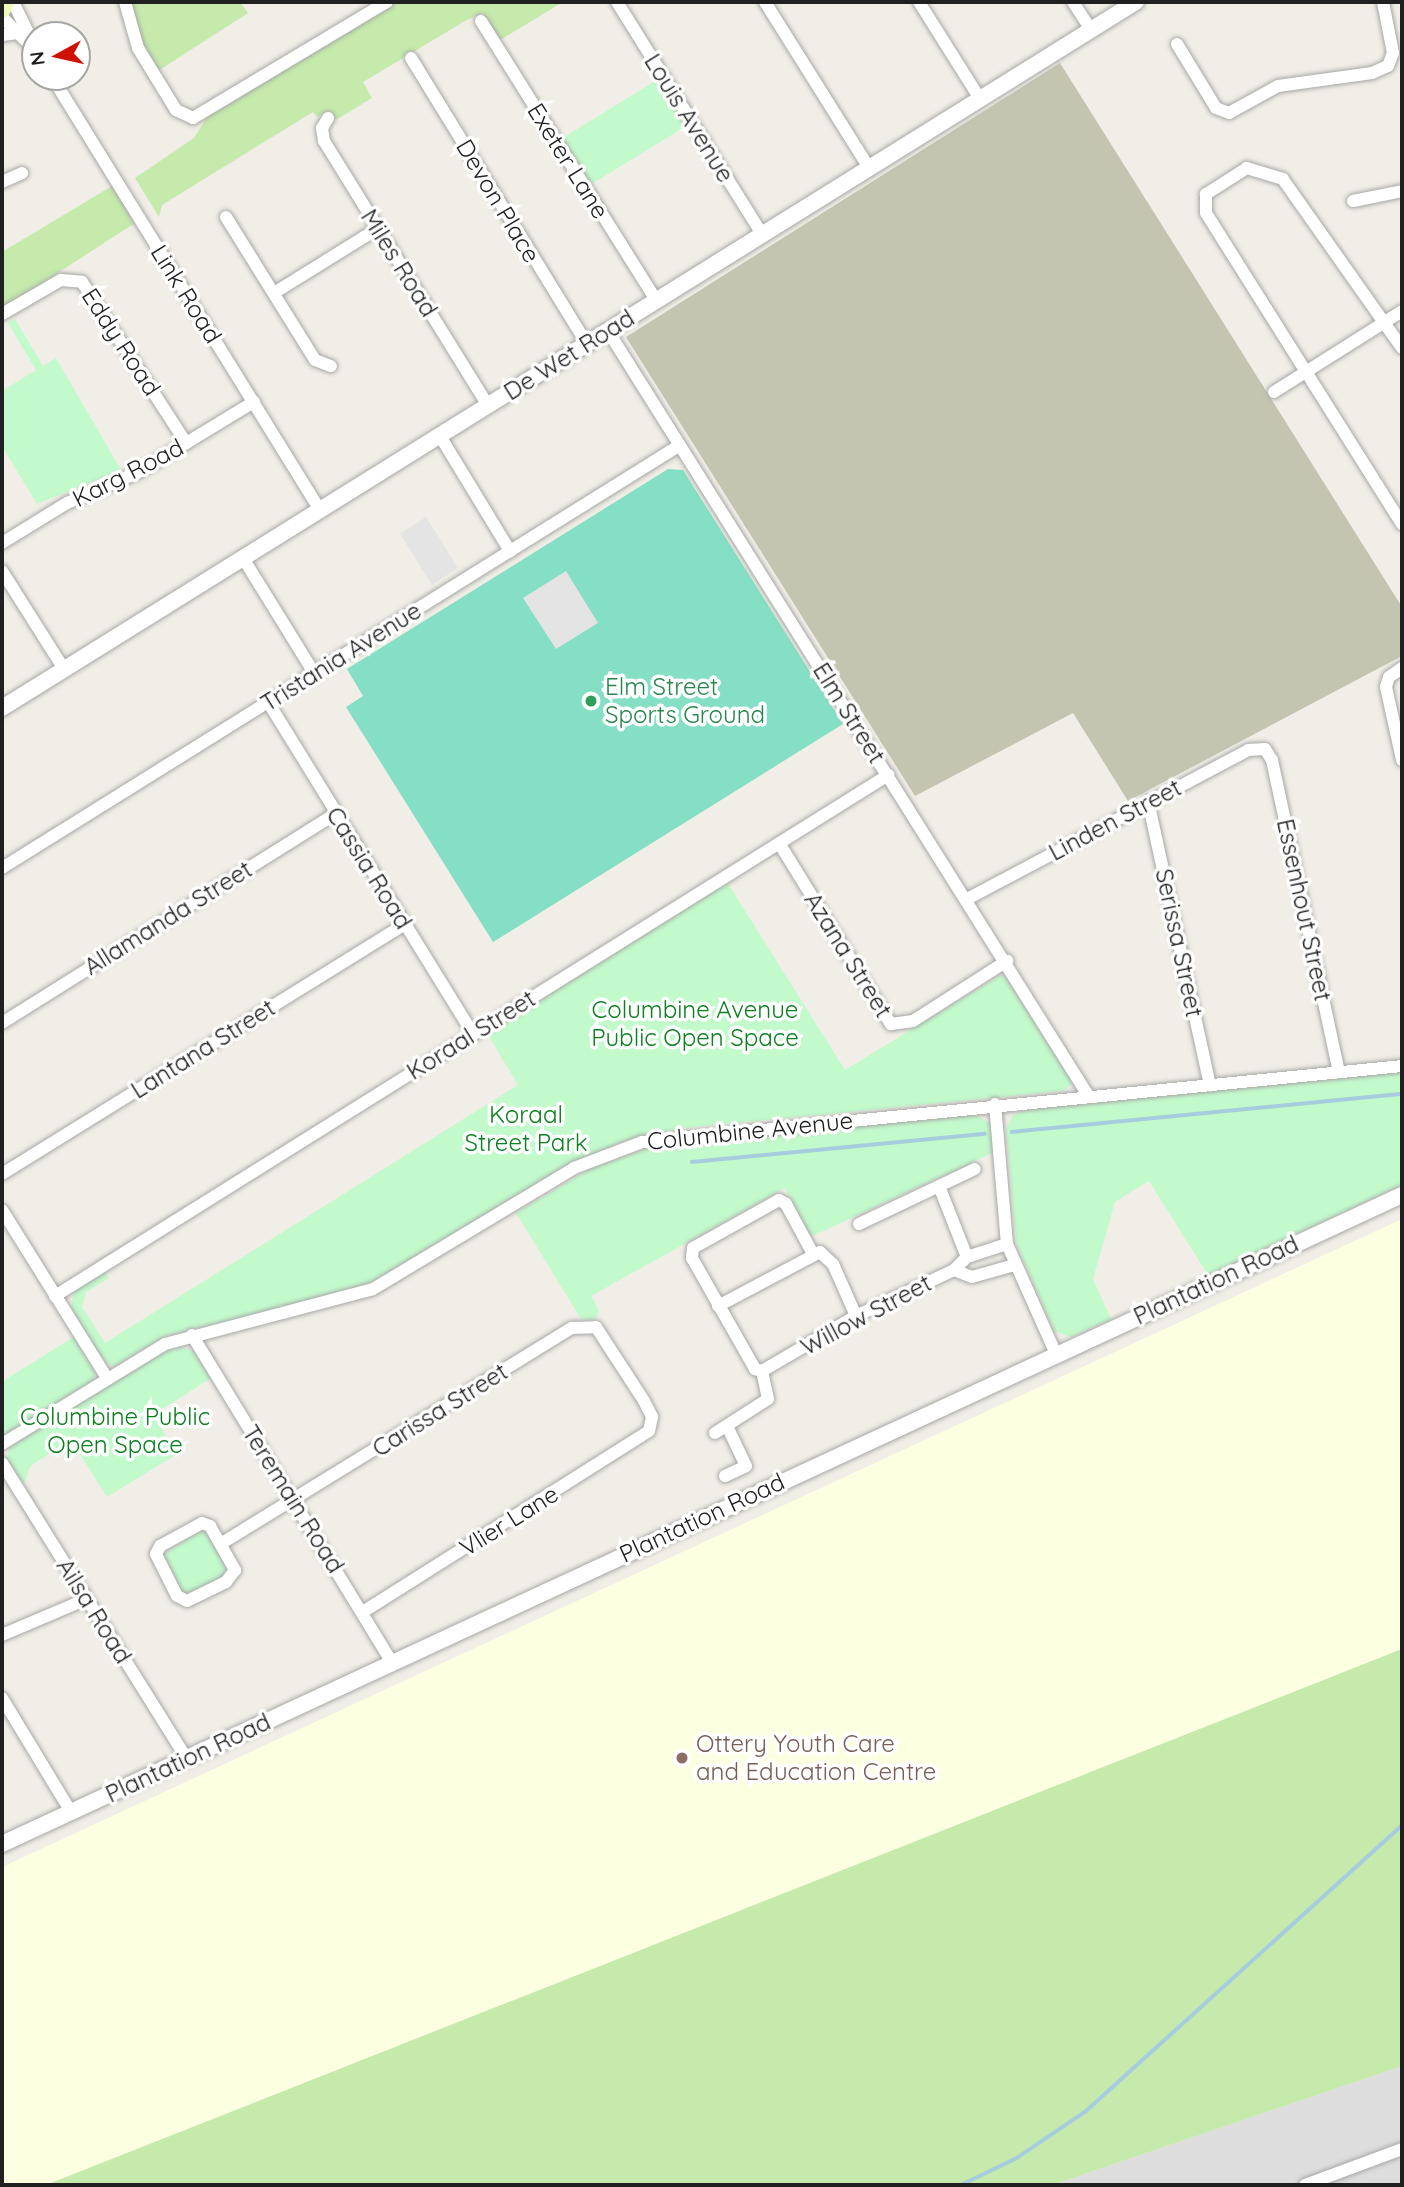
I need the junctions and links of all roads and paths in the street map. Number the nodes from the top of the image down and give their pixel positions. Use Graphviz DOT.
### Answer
graph roads {
  1 [pos="5,2"];
  2 [pos="13,2"];
  3 [pos="125,2"];
  4 [pos="387,2"];
  5 [pos="617,2"];
  6 [pos="765,2"];
  7 [pos="919,2"];
  8 [pos="1073,2"];
  9 [pos="1136,2"];
  10 [pos="1383,2"];
  11 [pos="2,9"];
  12 [pos="2,17"];
  13 [pos="22,21"];
  14 [pos="481,21"];
  15 [pos="1091,30"];
  16 [pos="18,33"];
  17 [pos="2,35"];
  18 [pos="21,36"];
  19 [pos="1177,44"];
  20 [pos="411,58"];
  21 [pos="61,91"];
  22 [pos="980,99"];
  23 [pos="328,118"];
  24 [pos="869,168"];
  25 [pos="22,173"];
  26 [pos="2,182"];
  27 [pos="1402,191"];
  28 [pos="1353,201"];
  29 [pos="226,217"];
  30 [pos="377,229"];
  31 [pos="762,234"];
  32 [pos="274,293"];
  33 [pos="656,300"];
  34 [pos="1402,311"];
  35 [pos="2,314"];
  36 [pos="1385,320"];
  37 [pos="608,331"];
  38 [pos="587,344"];
  39 [pos="1402,348"];
  40 [pos="331,366"];
  41 [pos="1307,371"];
  42 [pos="1273,392"];
  43 [pos="254,402"];
  44 [pos="488,406"];
  45 [pos="440,436"];
  46 [pos="186,443"];
  47 [pos="680,444"];
  48 [pos="320,510"];
  49 [pos="1402,524"];
  50 [pos="2,543"];
  51 [pos="510,551"];
  52 [pos="243,558"];
  53 [pos="2,571"];
  54 [pos="1402,668"];
  55 [pos="64,669"];
  56 [pos="314,673"];
  57 [pos="268,702"];
  58 [pos="2,708"];
  59 [pos="1265,749"];
  60 [pos="1402,760"];
  61 [pos="888,775"];
  62 [pos="1148,801"];
  63 [pos="335,814"];
  64 [pos="779,843"];
  65 [pos="2,868"];
  66 [pos="967,899"];
  67 [pos="405,924"];
  68 [pos="1007,961"];
  69 [pos="2,1023"];
  70 [pos="473,1034"];
  71 [pos="1402,1066"];
  72 [pos="1339,1072"];
  73 [pos="1210,1085"];
  74 [pos="1089,1097"];
  75 [pos="995,1104"];
  76 [pos="975,1169"];
  77 [pos="2,1174"];
  78 [pos="939,1186"];
  79 [pos="1402,1195"];
  80 [pos="2,1210"];
  81 [pos="859,1224"];
  82 [pos="1007,1244"];
  83 [pos="813,1254"];
  84 [pos="967,1257"];
  85 [pos="1014,1265"];
  86 [pos="954,1270"];
  87 [pos="55,1296"];
  88 [pos="719,1306"];
  89 [pos="856,1316"];
  90 [pos="587,1324"];
  91 [pos="192,1335"];
  92 [pos="1056,1354"];
  93 [pos="762,1371"];
  94 [pos="107,1378"];
  95 [pos="727,1426"];
  96 [pos="715,1433"];
  97 [pos="2,1444"];
  98 [pos="3,1468"];
  99 [pos="725,1476"];
  100 [pos="294,1502"];
  101 [pos="222,1543"];
  102 [pos="87,1599"];
  103 [pos="363,1612"];
  104 [pos="2,1635"];
  105 [pos="393,1664"];
  106 [pos="2,1698"];
  107 [pos="187,1759"];
  108 [pos="71,1812"];
  109 [pos="2,1844"];
  110 [pos="1402,2149"];
  111 [pos="1305,2185"];
  1 -- 11 [label="main road"];
  2 -- 13 [label="street"];
  3 -- 4 [label="street"];
  5 -- 31 [label="street, Louis Avenue"];
  6 -- 24 [label="street"];
  7 -- 22 [label="street"];
  8 -- 15 [label="street"];
  9 -- 15 [label="street, De Wet Road"];
  10 -- 19 [label="street"];
  12 -- 16 [label="street"];
  14 -- 33 [label="street, Exeter Lane"];
  15 -- 22 [label="street, De Wet Road"];
  16 -- 17 [label="street"];
  16 -- 18 [label="street"];
  20 -- 38 [label="street, Devon Place"];
  21 -- 43 [label="street, Link Road"];
  22 -- 24 [label="street, De Wet Road"];
  23 -- 30 [label="street, Miles Road"];
  24 -- 31 [label="street, De Wet Road"];
  25 -- 26 [label="street"];
  27 -- 28 [label="street"];
  29 -- 32 [label="street"];
  30 -- 32 [label="street"];
  30 -- 44 [label="street, Miles Road"];
  31 -- 33 [label="street, De Wet Road"];
  32 -- 40 [label="street"];
  33 -- 37 [label="street, De Wet Road"];
  34 -- 36 [label="street"];
  35 -- 46 [label="street, Eddy Road"];
  36 -- 39 [label="street"];
  36 -- 41 [label="street"];
  36 -- 41 [label="street"];
  37 -- 38 [label="street, De Wet Road"];
  37 -- 47 [label="street, Elm Street"];
  38 -- 44 [label="street, De Wet Road"];
  41 -- 42 [label="street"];
  41 -- 49 [label="street"];
  43 -- 46 [label="street, Karg Road"];
  43 -- 48 [label="street, Link Road"];
  44 -- 45 [label="street, De Wet Road"];
  45 -- 48 [label="street, De Wet Road"];
  45 -- 51 [label="street"];
  46 -- 50 [label="street, Karg Road"];
  47 -- 51 [label="street, Tristania Avenue"];
  47 -- 61 [label="street, Elm Street"];
  48 -- 52 [label="street, De Wet Road"];
  51 -- 56 [label="street, Tristania Avenue"];
  52 -- 55 [label="street, De Wet Road"];
  52 -- 56 [label="street"];
  53 -- 55 [label="street"];
  54 -- 60 [label="street"];
  55 -- 58 [label="street, De Wet Road"];
  56 -- 57 [label="street, Tristania Avenue"];
  57 -- 63 [label="street, Cassia Road"];
  57 -- 65 [label="street, Tristania Avenue"];
  59 -- 62 [label="street, Linden Street"];
  59 -- 72 [label="street, Essenhout Street"];
  61 -- 64 [label="street, Koraal Street"];
  61 -- 66 [label="street, Elm Street"];
  62 -- 66 [label="street, Linden Street"];
  62 -- 73 [label="street, Serissa Street"];
  63 -- 67 [label="street, Cassia Road"];
  63 -- 69 [label="street, Allamanda Street"];
  64 -- 68 [label="street, Azana Street"];
  64 -- 70 [label="street, Koraal Street"];
  66 -- 68 [label="street, Elm Street"];
  67 -- 70 [label="street, Cassia Road"];
  67 -- 77 [label="street, Lantana Street"];
  68 -- 74 [label="street, Elm Street"];
  70 -- 87 [label="street, Koraal Street"];
  71 -- 72 [label="street, Columbine Avenue"];
  72 -- 73 [label="street, Columbine Avenue"];
  73 -- 74 [label="street, Columbine Avenue"];
  74 -- 75 [label="street, Columbine Avenue"];
  75 -- 82 [label="street"];
  75 -- 91 [label="street, Columbine Avenue"];
  76 -- 78 [label="street"];
  78 -- 81 [label="street"];
  78 -- 84 [label="street"];
  79 -- 92 [label="street, Plantation Road"];
  80 -- 87 [label="street"];
  82 -- 84 [label="street, Willow Street"];
  82 -- 85 [label="street"];
  83 -- 88 [label="street"];
  83 -- 88 [label="street"];
  83 -- 89 [label="street"];
  84 -- 86 [label="street, Willow Street"];
  85 -- 86 [label="street, Willow Street"];
  85 -- 92 [label="street"];
  86 -- 89 [label="street, Willow Street"];
  87 -- 94 [label="street"];
  88 -- 93 [label="street"];
  89 -- 93 [label="street, Willow Street"];
  90 -- 100 [label="street, Carissa Street"];
  90 -- 103 [label="street, Vlier Lane"];
  91 -- 94 [label="street, Columbine Avenue"];
  91 -- 100 [label="street, Teremain Road"];
  92 -- 105 [label="street, Plantation Road"];
  93 -- 95 [label="street"];
  94 -- 97 [label="street, Columbine Avenue"];
  95 -- 96 [label="street"];
  95 -- 99 [label="street"];
  98 -- 102 [label="street, Ailsa Road"];
  100 -- 101 [label="street, Carissa Street"];
  100 -- 103 [label="street, Teremain Road"];
  101 -- 101 [label="street"];
  102 -- 104 [label="street"];
  102 -- 107 [label="street, Ailsa Road"];
  103 -- 105 [label="street, Teremain Road"];
  105 -- 107 [label="street, Plantation Road"];
  106 -- 108 [label="street"];
  107 -- 108 [label="street, Plantation Road"];
  108 -- 109 [label="street, Plantation Road"];
  110 -- 111 [label="street"];
}
